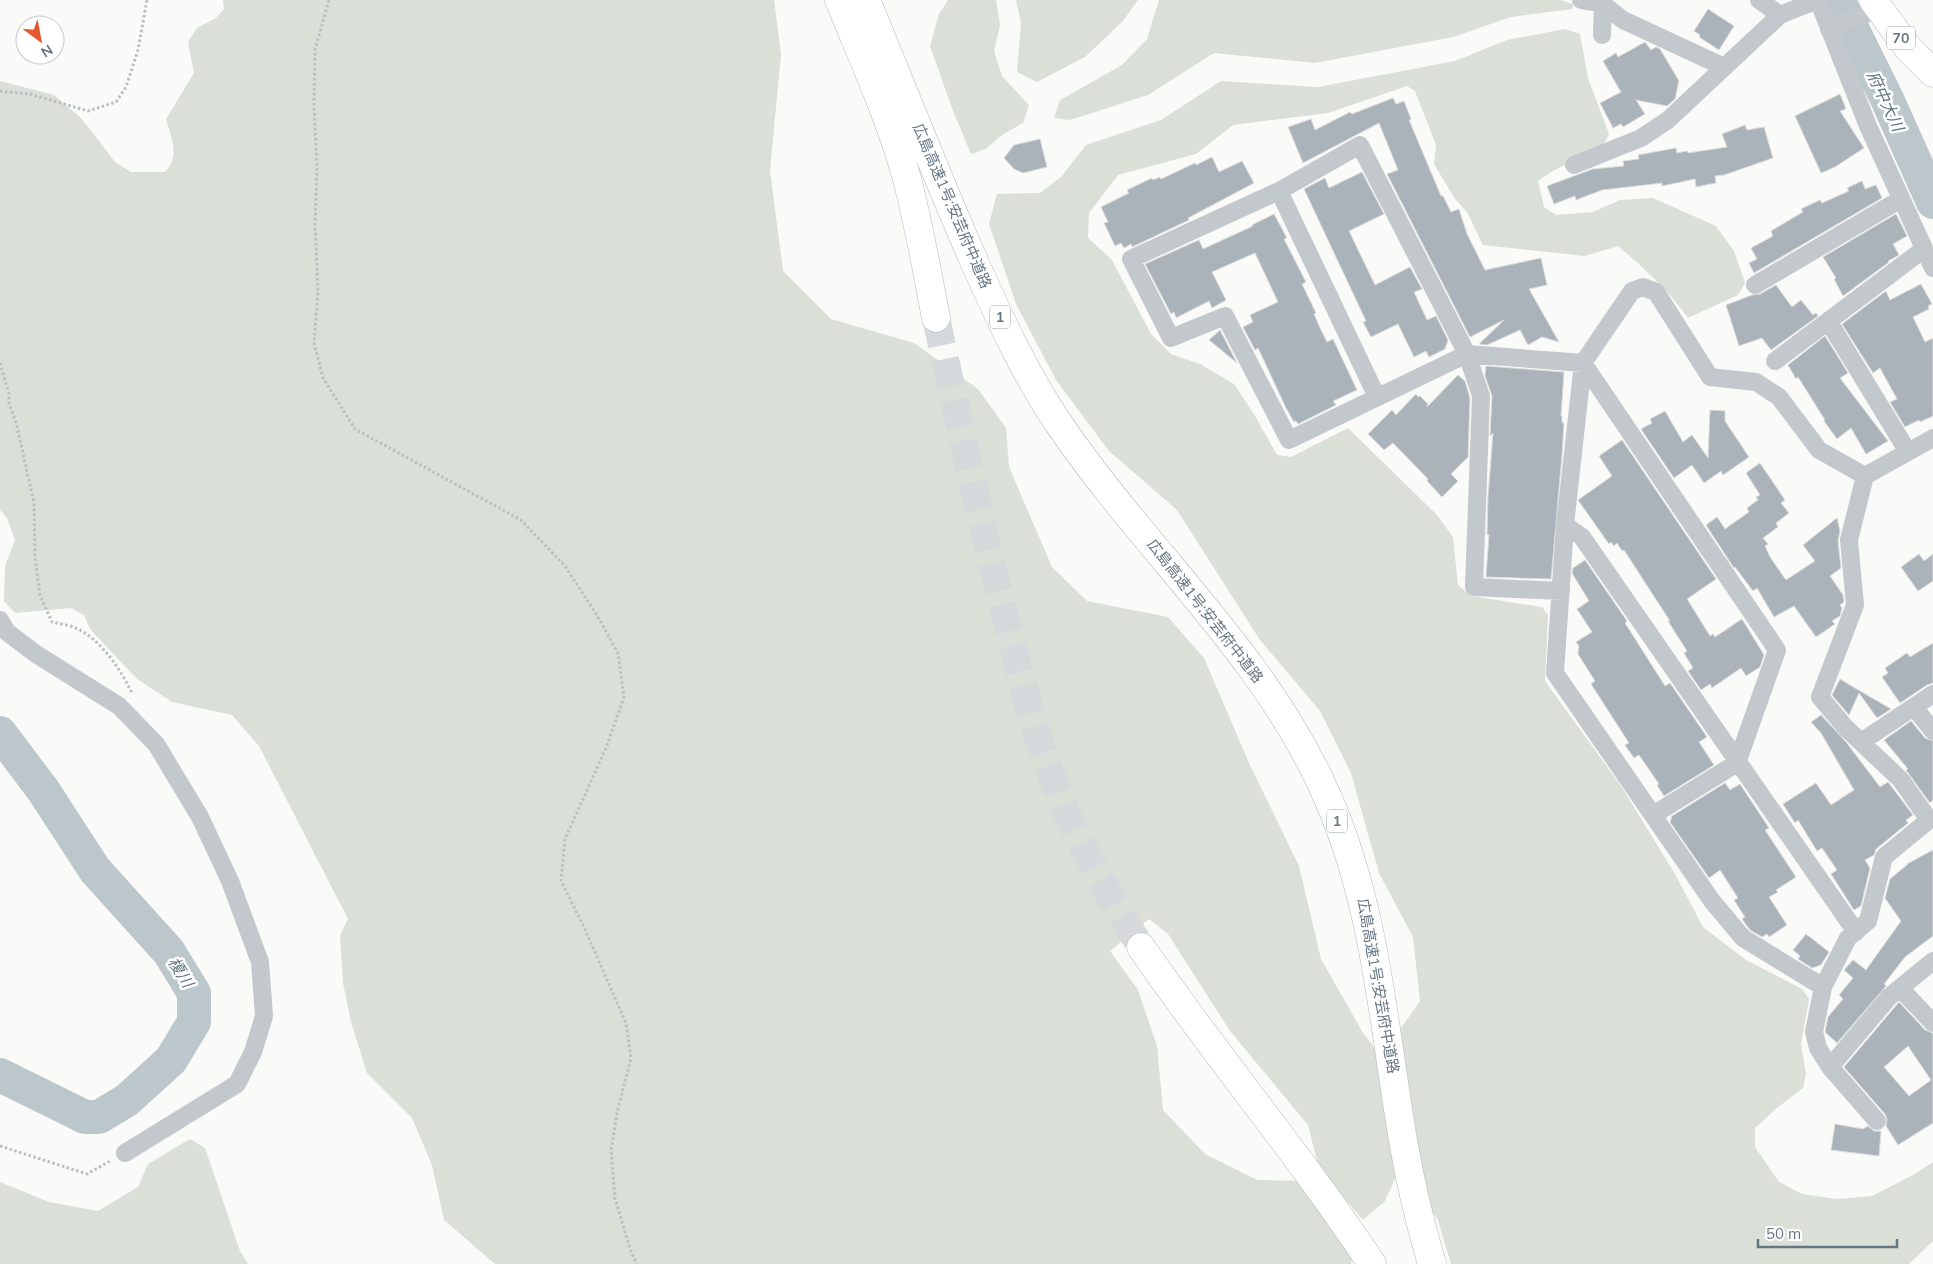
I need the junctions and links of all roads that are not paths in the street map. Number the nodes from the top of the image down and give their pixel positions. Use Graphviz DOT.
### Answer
graph roads {
  1 [pos="839,0"];
  2 [pos="866,0"];
  3 [pos="1581,0"];
  4 [pos="1759,0"];
  5 [pos="1818,0"];
  6 [pos="1603,2"];
  7 [pos="1876,4"];
  8 [pos="1780,15"];
  9 [pos="1829,29"];
  10 [pos="1602,36"];
  11 [pos="1724,67"];
  12 [pos="1933,73"];
  13 [pos="1574,165"];
  14 [pos="1279,191"];
  15 [pos="1901,199"];
  16 [pos="1924,249"];
  17 [pos="1933,268"];
  18 [pos="1755,285"];
  19 [pos="936,318"];
  20 [pos="1829,322"];
  21 [pos="1467,354"];
  22 [pos="1775,362"];
  23 [pos="1583,363"];
  24 [pos="1377,397"];
  25 [pos="1933,438"];
  26 [pos="1908,452"];
  27 [pos="1865,476"];
  28 [pos="1565,525"];
  29 [pos="1561,590"];
  30 [pos="0,620"];
  31 [pos="1933,694"];
  32 [pos="1914,707"];
  33 [pos="1933,731"];
  34 [pos="1861,742"];
  35 [pos="1737,763"];
  36 [pos="1653,815"];
  37 [pos="1856,932"];
  38 [pos="1141,948"];
  39 [pos="1933,960"];
  40 [pos="1822,987"];
  41 [pos="1900,988"];
  42 [pos="1933,1023"];
  43 [pos="1830,1067"];
  44 [pos="1877,1121"];
  45 [pos="125,1153"];
  46 [pos="1372,1264"];
  47 [pos="1431,1264"];
  1 -- 19 [label="main road, 広島高速1号;安芸府中道路"];
  2 -- 47 [label="main road, 広島高速1号;安芸府中道路 / 1"];
  3 -- 6 [label="street"];
  4 -- 8 [label="street"];
  5 -- 8 [label="street"];
  5 -- 9 [label="street"];
  6 -- 10 [label="street"];
  6 -- 11 [label="street"];
  7 -- 9 [label="street"];
  7 -- 12 [label="main road, 70"];
  8 -- 11 [label="street"];
  9 -- 15 [label="street"];
  11 -- 13 [label="street"];
  14 -- 21 [label="street"];
  14 -- 24 [label="street"];
  14 -- 24 [label="street"];
  15 -- 16 [label="street"];
  15 -- 18 [label="street"];
  16 -- 17 [label="street"];
  16 -- 20 [label="street"];
  20 -- 22 [label="street"];
  20 -- 26 [label="street"];
  21 -- 23 [label="street"];
  21 -- 24 [label="street"];
  21 -- 29 [label="street"];
  23 -- 27 [label="street"];
  23 -- 28 [label="street"];
  23 -- 35 [label="street"];
  25 -- 26 [label="street"];
  26 -- 27 [label="street"];
  27 -- 34 [label="street"];
  28 -- 29 [label="street"];
  28 -- 35 [label="street"];
  29 -- 36 [label="street"];
  30 -- 45 [label="street"];
  31 -- 32 [label="street"];
  32 -- 33 [label="street"];
  32 -- 34 [label="street"];
  34 -- 37 [label="street"];
  35 -- 36 [label="street"];
  35 -- 37 [label="street"];
  36 -- 40 [label="street"];
  37 -- 40 [label="street"];
  38 -- 46 [label="main road"];
  39 -- 41 [label="street"];
  40 -- 43 [label="street"];
  41 -- 42 [label="street"];
  41 -- 43 [label="street"];
  43 -- 44 [label="street"];
}
